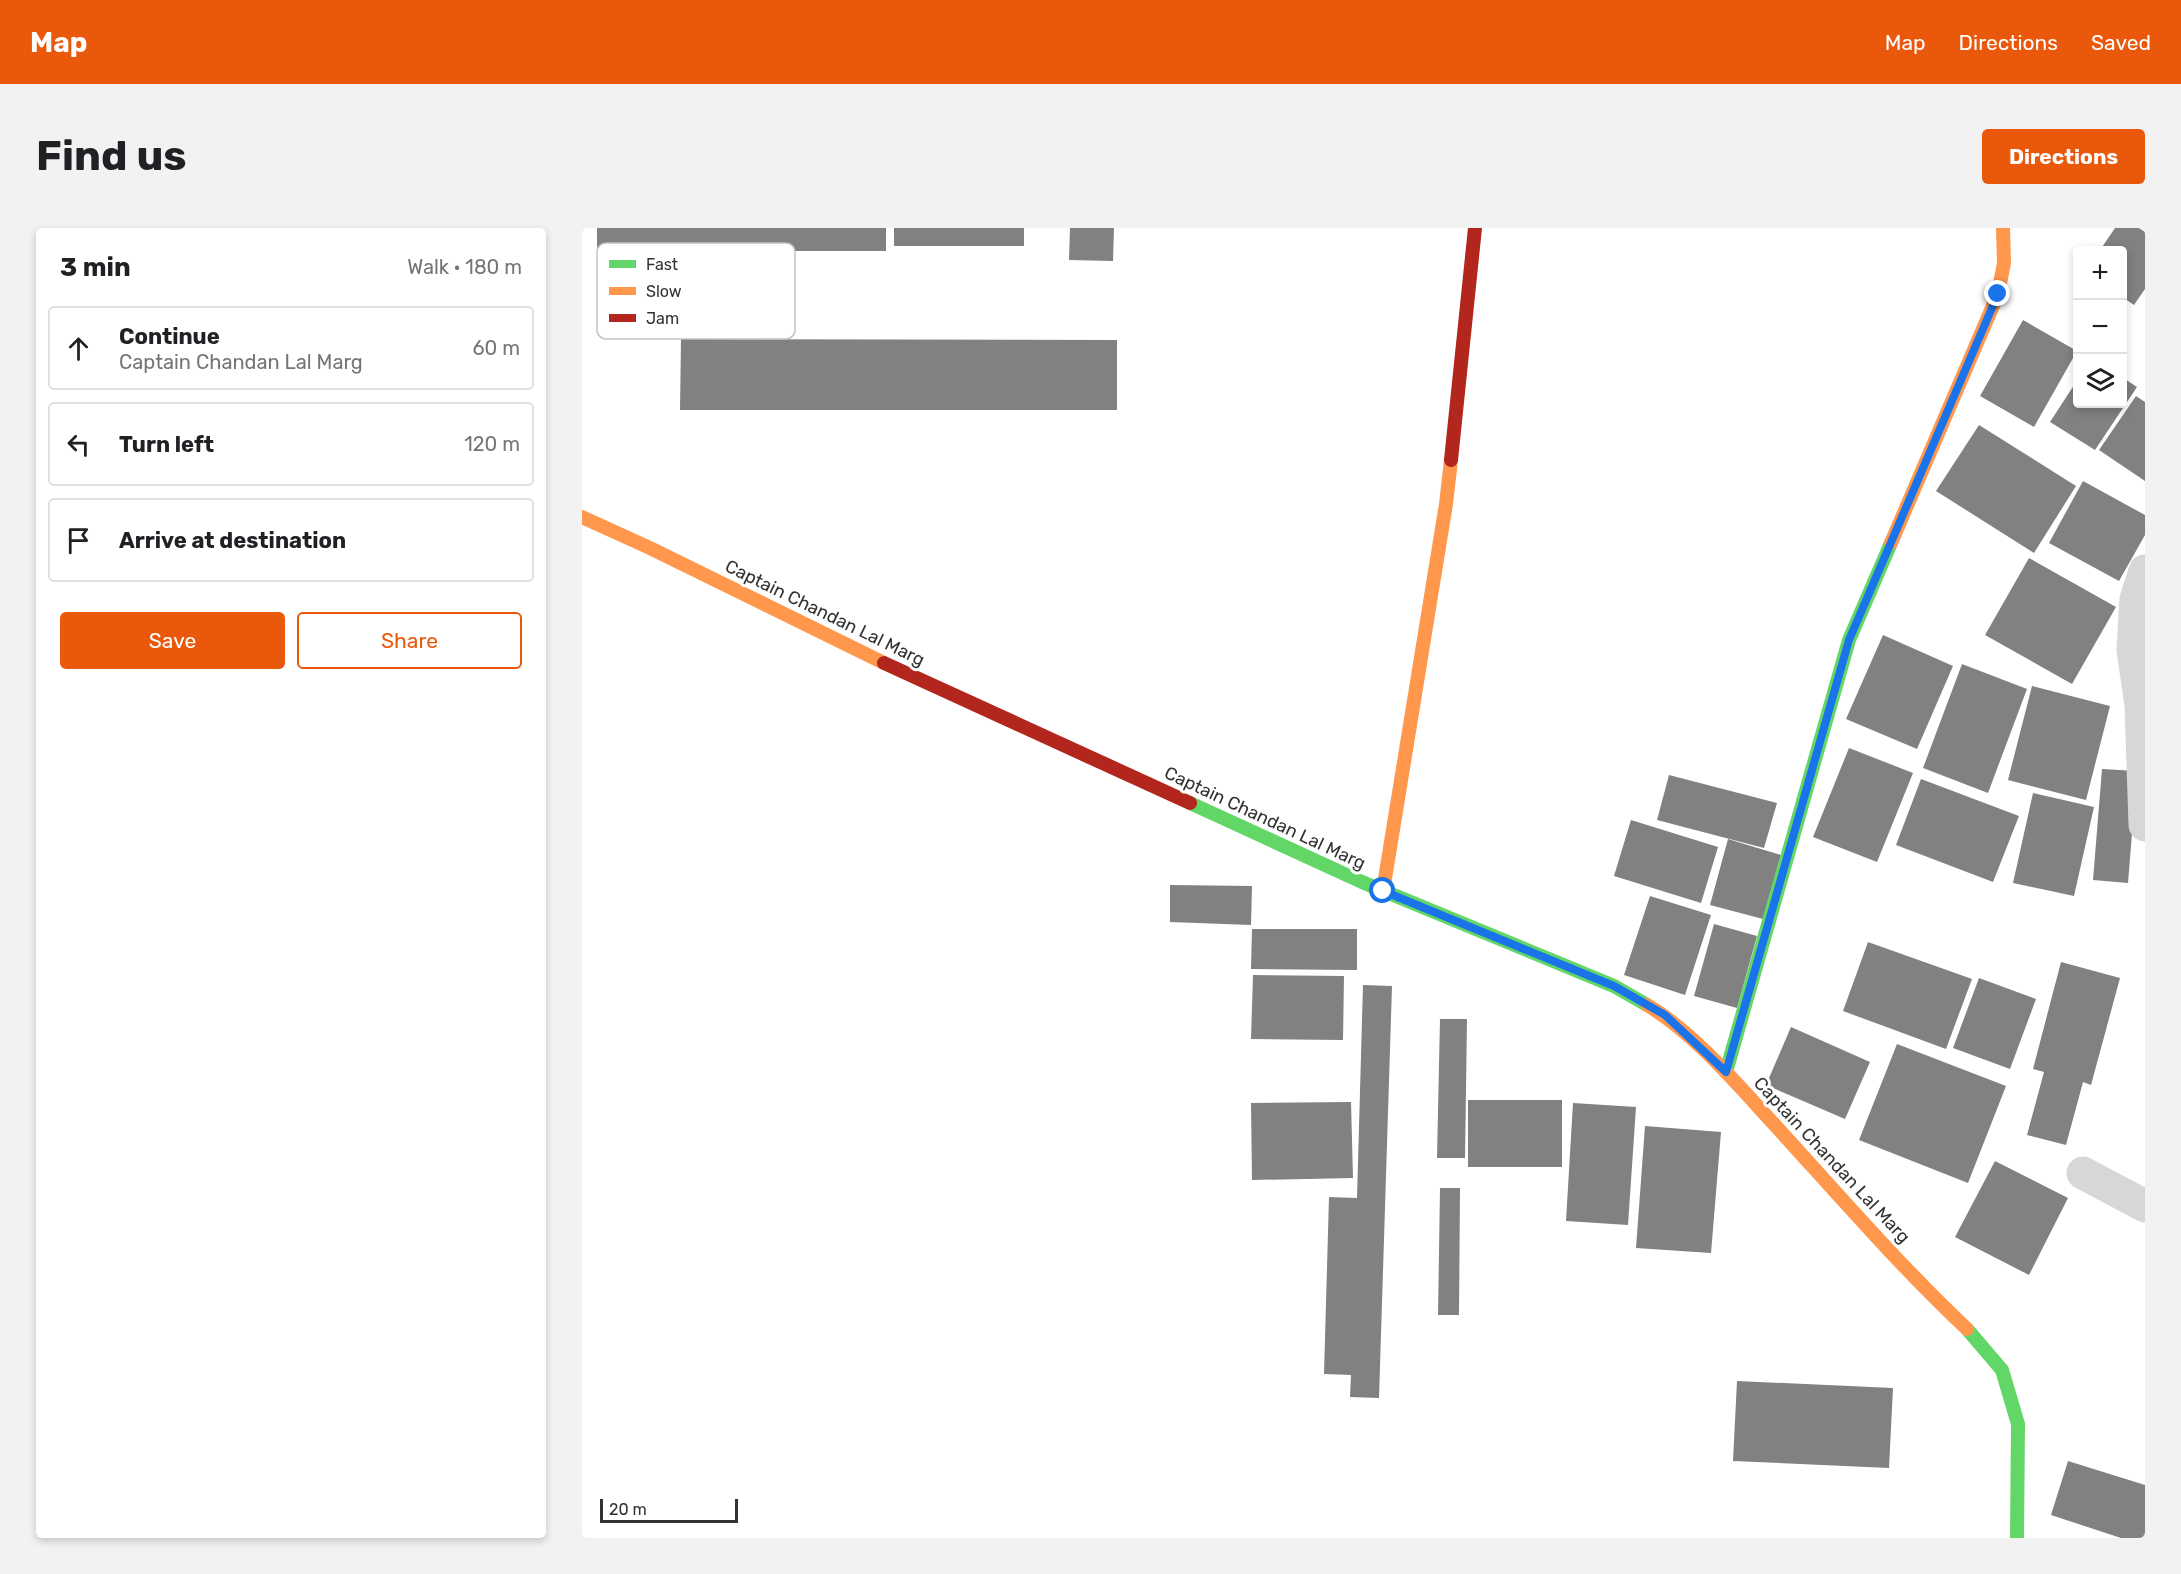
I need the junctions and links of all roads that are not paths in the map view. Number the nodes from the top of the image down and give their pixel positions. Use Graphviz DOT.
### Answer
graph roads {
  1 [pos="1474,228"];
  2 [pos="2003,228"];
  3 [pos="582,517"];
  4 [pos="2145,571"];
  5 [pos="2145,825"];
  6 [pos="1383,891"];
  7 [pos="1726,1072"];
  8 [pos="2082,1173"];
  9 [pos="2145,1206"];
  10 [pos="2017,1538"];
  1 -- 6 [label="street"];
  2 -- 7 [label="street"];
  3 -- 6 [label="street, Captain Chandan Lal Marg"];
  4 -- 5 [label="street"];
  6 -- 7 [label="street, Captain Chandan Lal Marg"];
  7 -- 10 [label="street, Captain Chandan Lal Marg"];
  8 -- 9 [label="street"];
}
